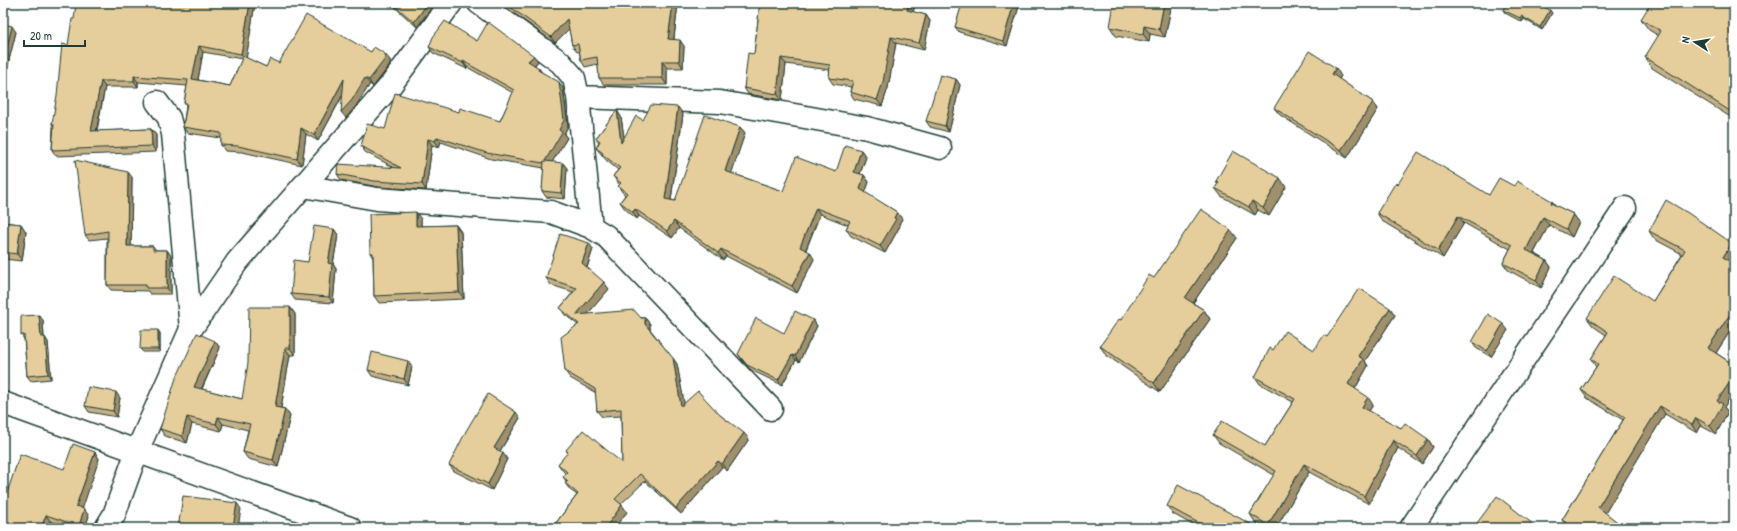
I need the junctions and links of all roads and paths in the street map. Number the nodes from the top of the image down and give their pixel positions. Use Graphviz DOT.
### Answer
graph roads {
  1 [pos="451,3"];
  2 [pos="479,3"];
  3 [pos="578,97"];
  4 [pos="157,102"];
  5 [pos="940,148"];
  6 [pos="303,186"];
  7 [pos="1624,208"];
  8 [pos="591,227"];
  9 [pos="191,329"];
  10 [pos="3,403"];
  11 [pos="771,409"];
  12 [pos="137,451"];
  13 [pos="106,528"];
  14 [pos="350,528"];
  15 [pos="1411,528"];
  1 -- 6 [label="street"];
  2 -- 3 [label="street"];
  3 -- 5 [label="street"];
  3 -- 8 [label="street"];
  4 -- 9 [label="street"];
  6 -- 8 [label="street"];
  6 -- 9 [label="street"];
  7 -- 15 [label="street"];
  8 -- 11 [label="street"];
  9 -- 12 [label="street"];
  10 -- 12 [label="street"];
  12 -- 13 [label="street"];
  12 -- 14 [label="street"];
}
